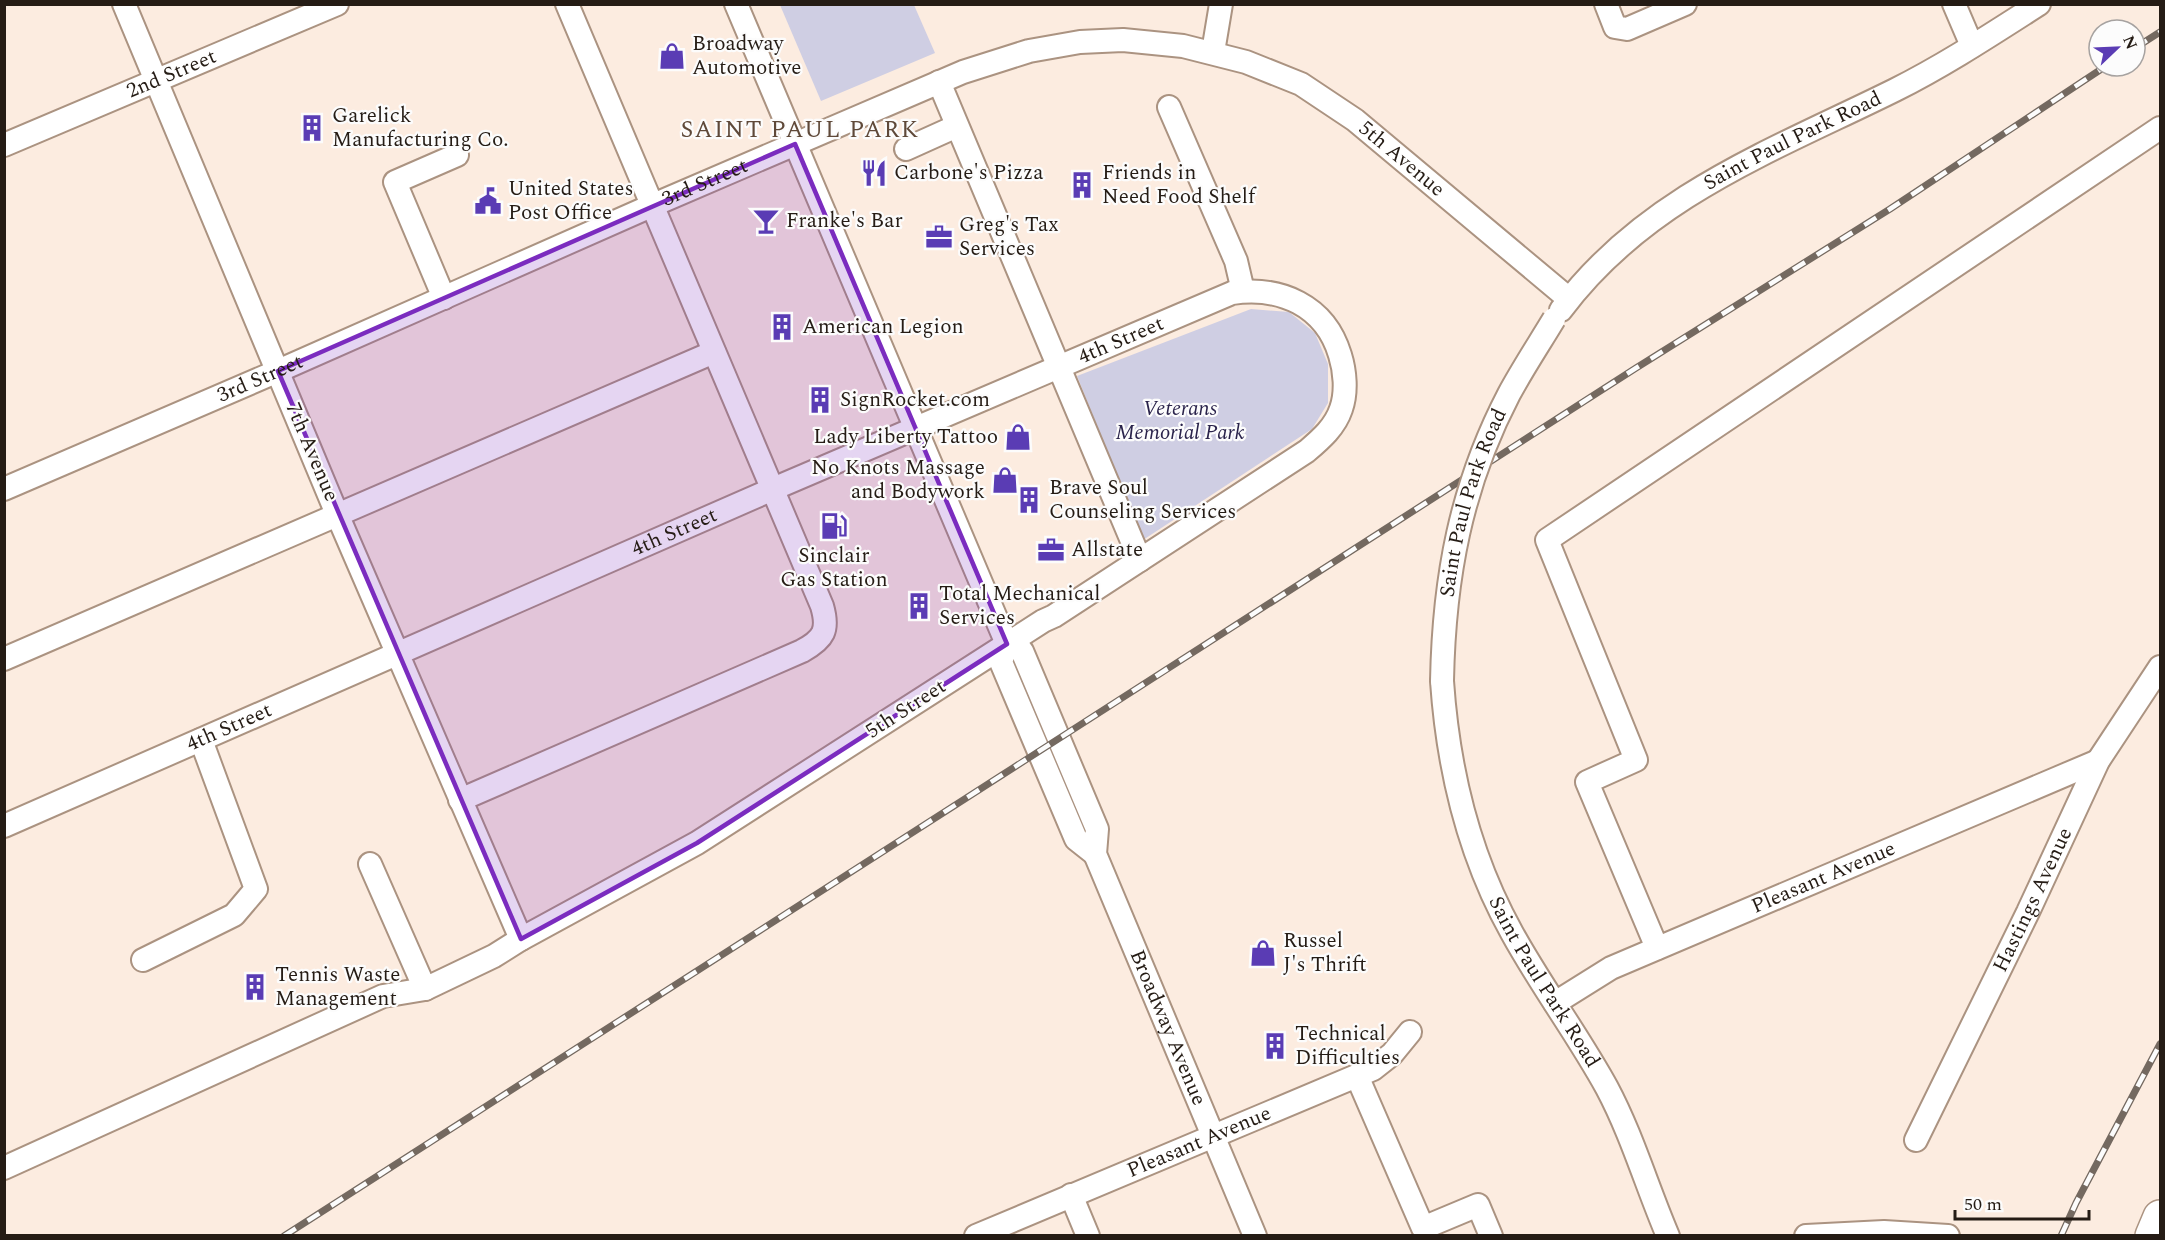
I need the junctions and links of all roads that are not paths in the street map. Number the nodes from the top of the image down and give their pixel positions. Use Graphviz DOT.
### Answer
graph roads {
  1 [pos="124,4"];
  2 [pos="337,4"];
  3 [pos="567,4"];
  4 [pos="736,4"];
  5 [pos="1221,4"];
  6 [pos="1606,4"];
  7 [pos="1685,4"];
  8 [pos="1954,4"];
  9 [pos="2039,4"];
  10 [pos="1972,46"];
  11 [pos="1213,52"];
  12 [pos="156,81"];
  13 [pos="939,82"];
  14 [pos="1168,107"];
  15 [pos="957,126"];
  16 [pos="2160,128"];
  17 [pos="795,144"];
  18 [pos="4,145"];
  19 [pos="906,149"];
  20 [pos="457,155"];
  21 [pos="651,206"];
  22 [pos="1243,291"];
  23 [pos="444,298"];
  24 [pos="1569,299"];
  25 [pos="1336,342"];
  26 [pos="714,352"];
  27 [pos="1059,368"];
  28 [pos="278,371"];
  29 [pos="916,429"];
  30 [pos="4,489"];
  31 [pos="773,489"];
  32 [pos="337,514"];
  33 [pos="1140,560"];
  34 [pos="1007,644"];
  35 [pos="398,655"];
  36 [pos="4,659"];
  37 [pos="2160,667"];
  38 [pos="201,740"];
  39 [pos="2098,761"];
  40 [pos="460,800"];
  41 [pos="4,826"];
  42 [pos="370,864"];
  43 [pos="520,939"];
  44 [pos="1657,948"];
  45 [pos="143,960"];
  46 [pos="425,989"];
  47 [pos="1555,1003"];
  48 [pos="1410,1032"];
  49 [pos="1357,1076"];
  50 [pos="1213,1137"];
  51 [pos="1916,1140"];
  52 [pos="4,1168"];
  53 [pos="1071,1195"];
  54 [pos="2160,1217"];
  55 [pos="976,1236"];
  56 [pos="1088,1236"];
  57 [pos="1255,1236"];
  58 [pos="1491,1236"];
  59 [pos="1668,1236"];
  60 [pos="1806,1236"];
  61 [pos="1948,1236"];
  62 [pos="2152,1236"];
  1 -- 12 [label="street, 7th Avenue"];
  2 -- 12 [label="street, 2nd Street"];
  3 -- 21 [label="street"];
  4 -- 17 [label="street, Broadway Avenue"];
  5 -- 11 [label="street"];
  6 -- 7 [label="street"];
  8 -- 10 [label="street"];
  9 -- 10 [label="street, Saint Paul Park Road"];
  10 -- 24 [label="street, Saint Paul Park Road"];
  11 -- 13 [label="street, 3rd Street"];
  11 -- 24 [label="street, 5th Avenue"];
  12 -- 18 [label="street, 2nd Street"];
  12 -- 28 [label="street, 7th Avenue"];
  13 -- 15 [label="street"];
  13 -- 17 [label="street, 3rd Street"];
  14 -- 22 [label="street"];
  15 -- 19 [label="street"];
  15 -- 27 [label="street"];
  16 -- 44 [label="street"];
  17 -- 21 [label="street, 3rd Street"];
  17 -- 29 [label="street, Broadway Avenue"];
  20 -- 23 [label="street"];
  21 -- 23 [label="street, 3rd Street"];
  21 -- 26 [label="street"];
  22 -- 25 [label="street, 4th Street"];
  22 -- 27 [label="street, 4th Street"];
  23 -- 28 [label="street, 3rd Street"];
  24 -- 47 [label="street, Saint Paul Park Road, bridge"];
  25 -- 33 [label="street, 5th Street"];
  26 -- 31 [label="street"];
  26 -- 32 [label="street"];
  27 -- 29 [label="street, 4th Street"];
  27 -- 33 [label="street"];
  28 -- 30 [label="street, 3rd Street"];
  28 -- 32 [label="street, 7th Avenue"];
  29 -- 31 [label="street, 4th Street"];
  29 -- 34 [label="street, Broadway Avenue"];
  31 -- 35 [label="street, 4th Street"];
  31 -- 40 [label="street"];
  32 -- 35 [label="street, 7th Avenue"];
  32 -- 36 [label="street"];
  33 -- 34 [label="street, 5th Street"];
  34 -- 43 [label="street, 5th Street"];
  34 -- 50 [label="street, Broadway Avenue"];
  35 -- 38 [label="street, 4th Street"];
  35 -- 40 [label="street, 7th Avenue"];
  37 -- 39 [label="street, Hastings Avenue"];
  38 -- 41 [label="street, 4th Street"];
  38 -- 45 [label="street"];
  39 -- 44 [label="street, Pleasant Avenue"];
  39 -- 51 [label="street, Hastings Avenue"];
  40 -- 43 [label="street"];
  42 -- 46 [label="street"];
  43 -- 46 [label="street, 5th Street"];
  44 -- 47 [label="street, Pleasant Avenue"];
  46 -- 52 [label="street, 5th Street"];
  47 -- 59 [label="street, Saint Paul Park Road"];
  48 -- 49 [label="street, Pleasant Avenue"];
  49 -- 50 [label="street, Pleasant Avenue"];
  49 -- 58 [label="street"];
  50 -- 53 [label="street, Pleasant Avenue"];
  50 -- 57 [label="street, Broadway Avenue"];
  53 -- 55 [label="street, Pleasant Avenue"];
  53 -- 56 [label="street"];
  54 -- 62 [label="highway"];
  60 -- 61 [label="street"];
}
